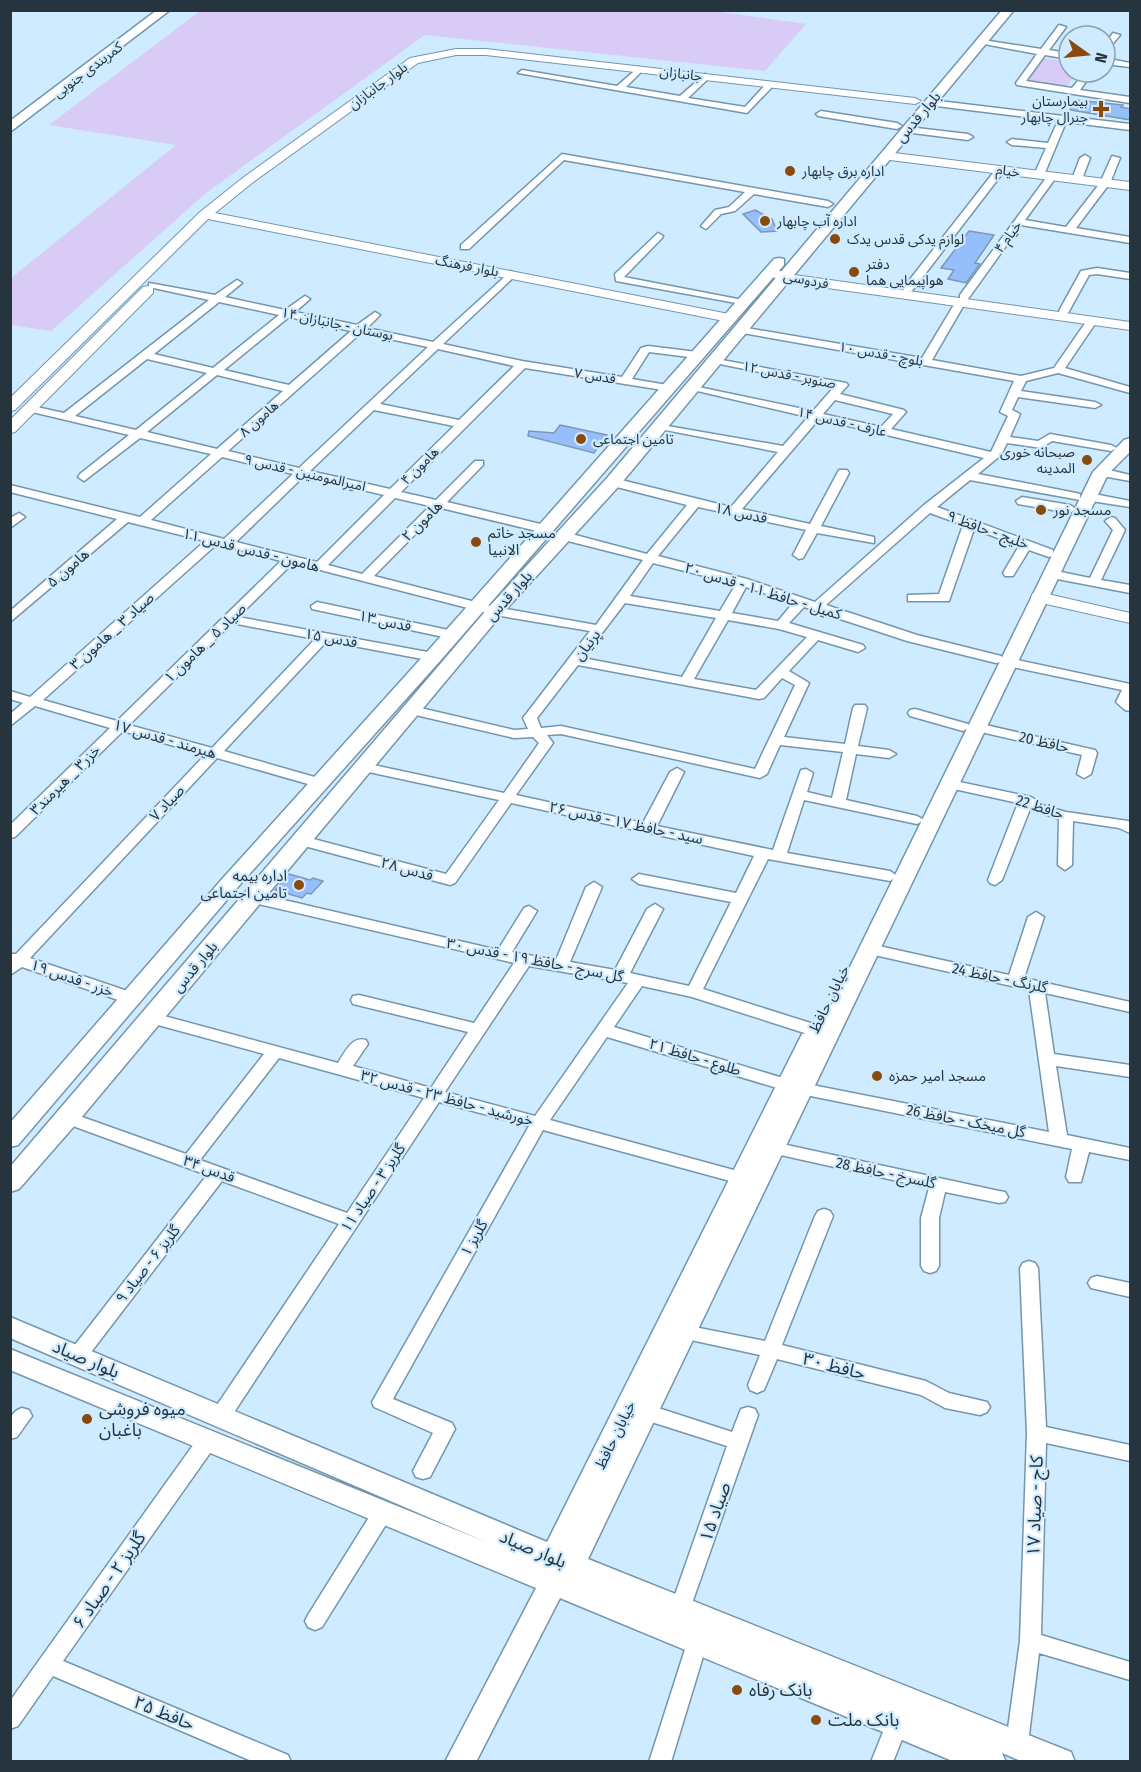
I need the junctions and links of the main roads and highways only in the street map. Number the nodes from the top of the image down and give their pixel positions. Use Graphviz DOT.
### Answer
graph roads {
  1 [pos="152,10"];
  2 [pos="165,10"];
  3 [pos="993,10"];
  4 [pos="1009,10"];
  5 [pos="129,33"];
  6 [pos="923,102"];
  7 [pos="10,118"];
  8 [pos="10,128"];
  9 [pos="902,128"];
  10 [pos="836,206"];
  11 [pos="782,274"];
  12 [pos="737,315"];
  13 [pos="1131,429"];
  14 [pos="1121,445"];
  15 [pos="1078,501"];
  16 [pos="1050,563"];
  17 [pos="486,609"];
  18 [pos="1002,660"];
  19 [pos="970,727"];
  20 [pos="795,1087"];
  21 [pos="10,1139"];
  22 [pos="10,1183"];
  23 [pos="10,1327"];
  24 [pos="10,1359"];
  25 [pos="214,1428"];
  26 [pos="559,1569"];
  27 [pos="460,1761"];
  28 [pos="991,1761"];
  29 [pos="1060,1761"];
  1 -- 5 [label="main road, کمربندی جنوبی"];
  2 -- 5 [label="main road, کمربندی جنوبی"];
  3 -- 6 [label="main road, بلوار قدس"];
  4 -- 6 [label="main road, بلوار قدس"];
  5 -- 7 [label="main road, کمربندی جنوبی"];
  5 -- 8 [label="main road, کمربندی جنوبی"];
  6 -- 9 [label="main road, بلوار قدس"];
  9 -- 10 [label="main road, بلوار قدس"];
  9 -- 10 [label="main road, بلوار قدس"];
  10 -- 11 [label="main road, بلوار قدس"];
  11 -- 12 [label="main road, بلوار قدس"];
  11 -- 12 [label="main road, بلوار قدس"];
  12 -- 17 [label="main road, بلوار قدس"];
  12 -- 17 [label="main road, بلوار قدس"];
  13 -- 14 [label="main road, خیابان حافظ"];
  14 -- 15 [label="main road, خیابان حافظ"];
  14 -- 15 [label="main road, خیابان حافظ"];
  15 -- 16 [label="main road, خیابان حافظ"];
  16 -- 18 [label="main road, خیابان حافظ"];
  16 -- 18 [label="main road, خیابان حافظ"];
  17 -- 21 [label="main road, بلوار قدس"];
  17 -- 22 [label="main road, بلوار قدس"];
  18 -- 19 [label="main road, خیابان حافظ"];
  19 -- 20 [label="main road, خیابان حافظ"];
  19 -- 20 [label="main road, خیابان حافظ"];
  20 -- 26 [label="main road, خیابان حافظ"];
  20 -- 26 [label="main road, خیابان حافظ"];
  23 -- 25 [label="main road, بلوار صیاد"];
  24 -- 25 [label="main road, بلوار صیاد"];
  25 -- 26 [label="main road, بلوار صیاد"];
  25 -- 26 [label="main road, بلوار صیاد"];
  26 -- 27 [label="main road, خیابان حافظ"];
  26 -- 28 [label="main road, بلوار صیاد"];
  26 -- 29 [label="main road, بلوار صیاد"];
}
